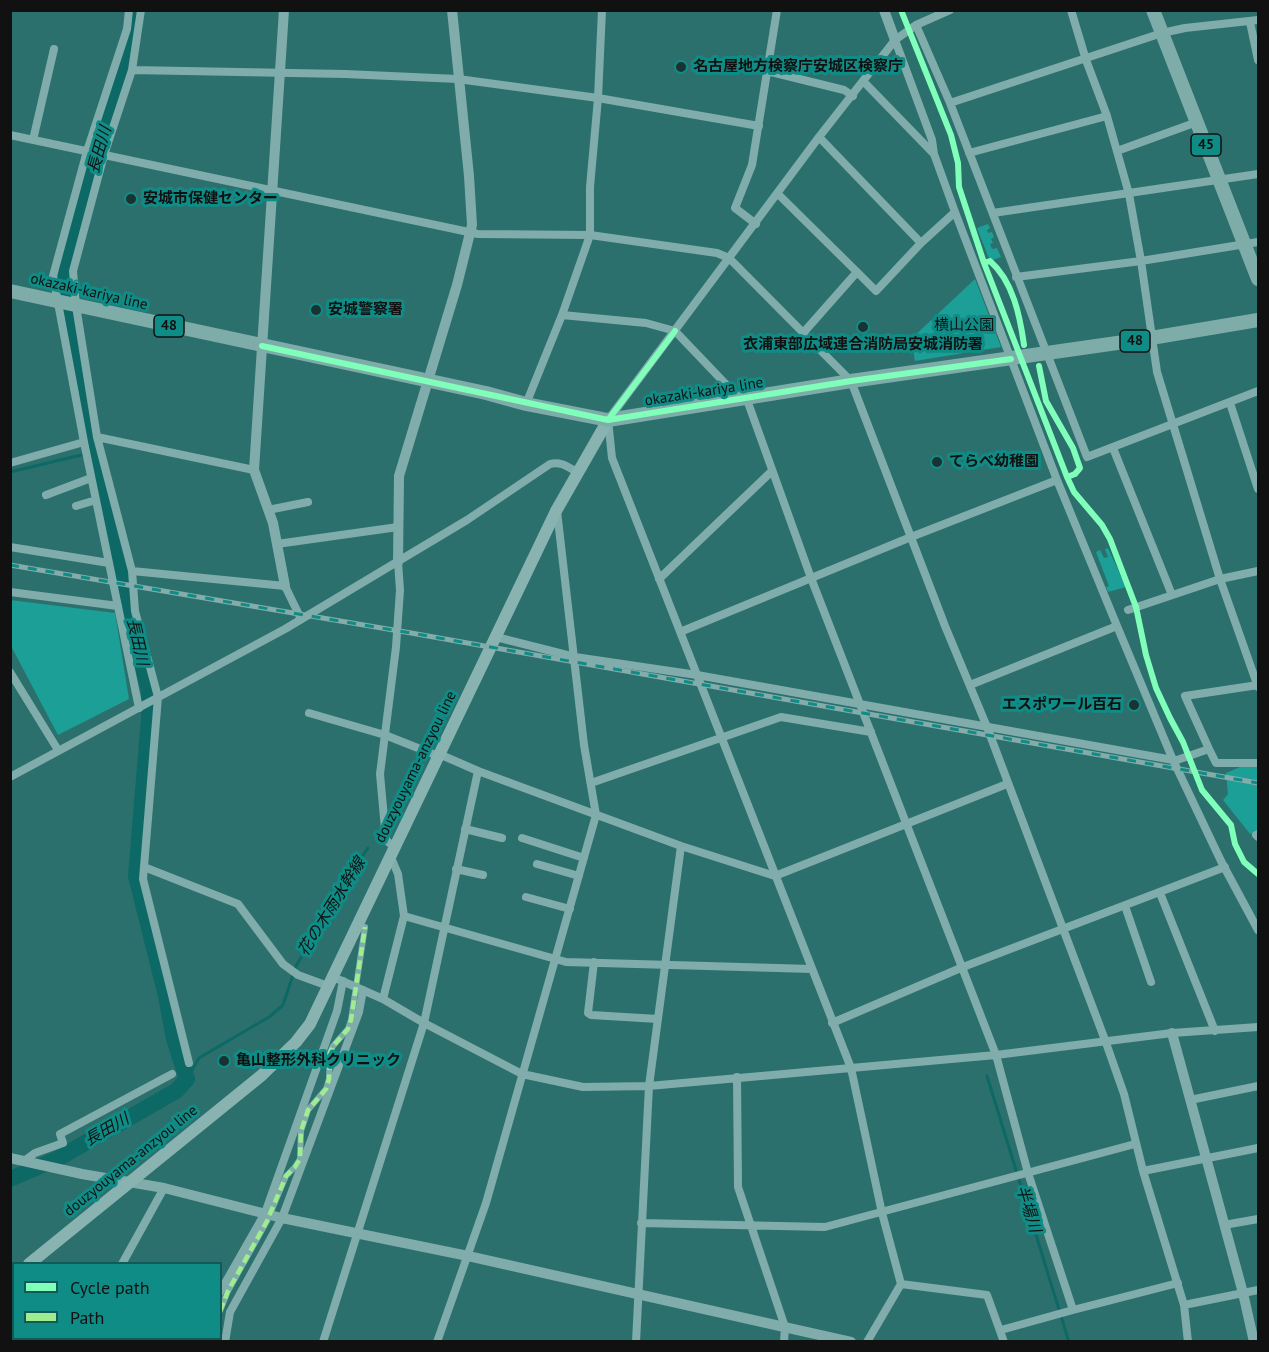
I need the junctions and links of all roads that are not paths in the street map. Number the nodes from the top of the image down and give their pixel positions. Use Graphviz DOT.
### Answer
graph roads {
  1 [pos="129,10"];
  2 [pos="141,10"];
  3 [pos="284,10"];
  4 [pos="452,10"];
  5 [pos="602,10"];
  6 [pos="777,10"];
  7 [pos="884,10"];
  8 [pos="950,10"];
  9 [pos="1071,10"];
  10 [pos="1153,10"];
  11 [pos="1254,21"];
  12 [pos="916,24"];
  13 [pos="1162,33"];
  14 [pos="895,40"];
  15 [pos="54,49"];
  16 [pos="1086,60"];
  17 [pos="1258,60"];
  18 [pos="132,70"];
  19 [pos="767,72"];
  20 [pos="280,73"];
  21 [pos="458,79"];
  22 [pos="864,82"];
  23 [pos="853,96"];
  24 [pos="598,98"];
  25 [pos="950,103"];
  26 [pos="1107,116"];
  27 [pos="1197,122"];
  28 [pos="759,126"];
  29 [pos="10,135"];
  30 [pos="819,137"];
  31 [pos="33,140"];
  32 [pos="1117,152"];
  33 [pos="95,153"];
  34 [pos="969,153"];
  35 [pos="934,154"];
  36 [pos="1258,174"];
  37 [pos="1220,179"];
  38 [pos="274,189"];
  39 [pos="778,194"];
  40 [pos="1129,195"];
  41 [pos="955,212"];
  42 [pos="993,213"];
  43 [pos="756,225"];
  44 [pos="470,233"];
  45 [pos="590,235"];
  46 [pos="1258,242"];
  47 [pos="921,243"];
  48 [pos="1243,244"];
  49 [pos="729,258"];
  50 [pos="1141,261"];
  51 [pos="857,272"];
  52 [pos="1016,277"];
  53 [pos="1258,279"];
  54 [pos="10,291"];
  55 [pos="58,301"];
  56 [pos="76,306"];
  57 [pos="562,315"];
  58 [pos="1258,320"];
  59 [pos="675,331"];
  60 [pos="804,332"];
  61 [pos="1152,338"];
  62 [pos="262,346"];
  63 [pos="1048,354"];
  64 [pos="1011,359"];
  65 [pos="851,381"];
  66 [pos="428,382"];
  67 [pos="1258,391"];
  68 [pos="743,398"];
  69 [pos="1230,403"];
  70 [pos="526,404"];
  71 [pos="608,420"];
  72 [pos="1174,424"];
  73 [pos="96,437"];
  74 [pos="84,442"];
  75 [pos="1113,448"];
  76 [pos="10,463"];
  77 [pos="254,470"];
  78 [pos="772,471"];
  79 [pos="577,472"];
  80 [pos="91,478"];
  81 [pos="1057,480"];
  82 [pos="1258,489"];
  83 [pos="46,495"];
  84 [pos="96,500"];
  85 [pos="308,502"];
  86 [pos="76,506"];
  87 [pos="268,510"];
  88 [pos="556,511"];
  89 [pos="398,527"];
  90 [pos="911,537"];
  91 [pos="277,544"];
  92 [pos="10,546"];
  93 [pos="398,562"];
  94 [pos="109,564"];
  95 [pos="132,571"];
  96 [pos="1258,571"];
  97 [pos="811,578"];
  98 [pos="659,579"];
  99 [pos="1220,579"];
  100 [pos="285,586"];
  101 [pos="10,592"];
  102 [pos="1172,595"];
  103 [pos="118,606"];
  104 [pos="1128,610"];
  105 [pos="301,619"];
  106 [pos="1117,626"];
  107 [pos="680,632"];
  108 [pos="496,637"];
  109 [pos="575,657"];
  110 [pos="10,672"];
  111 [pos="697,675"];
  112 [pos="970,685"];
  113 [pos="1258,686"];
  114 [pos="156,699"];
  115 [pos="861,705"];
  116 [pos="141,707"];
  117 [pos="309,713"];
  118 [pos="987,727"];
  119 [pos="871,732"];
  120 [pos="385,735"];
  121 [pos="722,739"];
  122 [pos="1209,749"];
  123 [pos="58,750"];
  124 [pos="439,755"];
  125 [pos="1173,760"];
  126 [pos="1258,762"];
  127 [pos="478,771"];
  128 [pos="10,777"];
  129 [pos="591,783"];
  130 [pos="1007,784"];
  131 [pos="596,815"];
  132 [pos="907,824"];
  133 [pos="465,829"];
  134 [pos="502,838"];
  135 [pos="522,838"];
  136 [pos="681,846"];
  137 [pos="392,851"];
  138 [pos="584,858"];
  139 [pos="537,864"];
  140 [pos="144,867"];
  141 [pos="1225,867"];
  142 [pos="456,869"];
  143 [pos="483,875"];
  144 [pos="579,876"];
  145 [pos="775,876"];
  146 [pos="1160,893"];
  147 [pos="526,897"];
  148 [pos="1125,906"];
  149 [pos="570,909"];
  150 [pos="404,916"];
  151 [pos="444,926"];
  152 [pos="365,927"];
  153 [pos="1064,929"];
  154 [pos="1258,930"];
  155 [pos="555,959"];
  156 [pos="594,962"];
  157 [pos="666,964"];
  158 [pos="963,967"];
  159 [pos="812,969"];
  160 [pos="335,981"];
  161 [pos="1151,982"];
  162 [pos="359,989"];
  163 [pos="383,999"];
  164 [pos="658,1019"];
  165 [pos="424,1023"];
  166 [pos="831,1023"];
  167 [pos="1258,1027"];
  168 [pos="1215,1031"];
  169 [pos="1172,1033"];
  170 [pos="1106,1040"];
  171 [pos="996,1055"];
  172 [pos="189,1063"];
  173 [pos="851,1068"];
  174 [pos="172,1074"];
  175 [pos="522,1074"];
  176 [pos="737,1077"];
  177 [pos="649,1086"];
  178 [pos="1258,1086"];
  179 [pos="1190,1100"];
  180 [pos="1135,1144"];
  181 [pos="1258,1148"];
  182 [pos="10,1158"];
  183 [pos="1206,1158"];
  184 [pos="24,1161"];
  185 [pos="1143,1171"];
  186 [pos="1028,1173"];
  187 [pos="131,1182"];
  188 [pos="164,1188"];
  189 [pos="882,1212"];
  190 [pos="267,1214"];
  191 [pos="282,1218"];
  192 [pos="1258,1219"];
  193 [pos="641,1223"];
  194 [pos="1224,1225"];
  195 [pos="751,1226"];
  196 [pos="357,1233"];
  197 [pos="468,1256"];
  198 [pos="30,1262"];
  199 [pos="123,1262"];
  200 [pos="901,1284"];
  201 [pos="1178,1284"];
  202 [pos="222,1289"];
  203 [pos="1258,1290"];
  204 [pos="1243,1293"];
  205 [pos="639,1295"];
  206 [pos="1184,1305"];
  207 [pos="222,1306"];
  208 [pos="1073,1310"];
  209 [pos="785,1327"];
  210 [pos="1001,1330"];
  211 [pos="225,1341"];
  212 [pos="323,1341"];
  213 [pos="437,1341"];
  214 [pos="636,1341"];
  215 [pos="784,1341"];
  216 [pos="851,1341"];
  217 [pos="867,1341"];
  218 [pos="1004,1341"];
  219 [pos="1188,1341"];
  220 [pos="1254,1341"];
  1 -- 33 [label="street"];
  2 -- 18 [label="street"];
  3 -- 20 [label="street"];
  4 -- 21 [label="street"];
  5 -- 24 [label="street"];
  6 -- 19 [label="street"];
  7 -- 14 [label="street"];
  8 -- 12 [label="street"];
  9 -- 16 [label="street"];
  10 -- 13 [label="main road, 45"];
  11 -- 13 [label="street"];
  11 -- 17 [label="street"];
  12 -- 14 [label="street"];
  12 -- 25 [label="street"];
  13 -- 16 [label="street"];
  13 -- 27 [label="main road, 45"];
  14 -- 22 [label="street"];
  14 -- 35 [label="street"];
  15 -- 31 [label="street"];
  16 -- 25 [label="street"];
  16 -- 26 [label="street"];
  18 -- 20 [label="street"];
  18 -- 33 [label="street"];
  19 -- 23 [label="street"];
  19 -- 28 [label="street"];
  20 -- 21 [label="street"];
  20 -- 38 [label="street"];
  21 -- 24 [label="street"];
  21 -- 44 [label="street"];
  22 -- 23 [label="street"];
  22 -- 35 [label="street"];
  23 -- 30 [label="street"];
  24 -- 28 [label="street"];
  24 -- 45 [label="street"];
  25 -- 34 [label="street"];
  26 -- 32 [label="street"];
  26 -- 34 [label="street"];
  27 -- 32 [label="street"];
  27 -- 37 [label="main road, 45"];
  28 -- 43 [label="street"];
  29 -- 31 [label="street"];
  30 -- 39 [label="street"];
  30 -- 47 [label="street"];
  31 -- 33 [label="street"];
  32 -- 40 [label="street"];
  33 -- 38 [label="street"];
  33 -- 55 [label="street"];
  33 -- 56 [label="street"];
  34 -- 42 [label="street"];
  35 -- 41 [label="street"];
  36 -- 37 [label="street"];
  37 -- 40 [label="street"];
  37 -- 48 [label="main road, 45"];
  38 -- 44 [label="street"];
  38 -- 62 [label="street"];
  39 -- 43 [label="street"];
  39 -- 51 [label="street"];
  40 -- 42 [label="street"];
  40 -- 50 [label="street"];
  41 -- 47 [label="street"];
  41 -- 64 [label="street"];
  42 -- 52 [label="street"];
  43 -- 49 [label="street"];
  44 -- 45 [label="street"];
  44 -- 66 [label="street"];
  45 -- 49 [label="street"];
  45 -- 57 [label="street"];
  46 -- 48 [label="street"];
  47 -- 51 [label="street"];
  48 -- 50 [label="street"];
  48 -- 53 [label="main road, 45"];
  49 -- 59 [label="street"];
  49 -- 60 [label="street"];
  50 -- 52 [label="street"];
  50 -- 61 [label="street"];
  51 -- 60 [label="street"];
  52 -- 63 [label="street"];
  54 -- 55 [label="main road, okazaki-kariya line / 48"];
  55 -- 56 [label="main road, okazaki-kariya line / 48"];
  55 -- 74 [label="street"];
  56 -- 62 [label="main road, okazaki-kariya line / 48"];
  56 -- 73 [label="street"];
  57 -- 59 [label="street"];
  57 -- 70 [label="street"];
  58 -- 61 [label="main road, okazaki-kariya line / 48"];
  59 -- 68 [label="street"];
  59 -- 71 [label="street"];
  60 -- 65 [label="street"];
  61 -- 63 [label="main road, okazaki-kariya line / 48"];
  61 -- 72 [label="street"];
  62 -- 66 [label="main road, okazaki-kariya line / 48"];
  62 -- 77 [label="street"];
  63 -- 64 [label="main road, okazaki-kariya line / 48"];
  63 -- 75 [label="street"];
  64 -- 65 [label="main road, okazaki-kariya line / 48"];
  64 -- 81 [label="street"];
  65 -- 68 [label="main road, okazaki-kariya line / 48"];
  65 -- 90 [label="street"];
  66 -- 70 [label="main road, okazaki-kariya line / 48"];
  66 -- 89 [label="street"];
  67 -- 69 [label="street"];
  68 -- 71 [label="main road, okazaki-kariya line / 48"];
  68 -- 78 [label="street"];
  69 -- 72 [label="street"];
  69 -- 82 [label="street"];
  70 -- 71 [label="main road, okazaki-kariya line / 48"];
  71 -- 79 [label="main road, douzyouyama-anzyou line"];
  71 -- 98 [label="street"];
  72 -- 75 [label="street"];
  72 -- 99 [label="street"];
  73 -- 77 [label="street"];
  73 -- 95 [label="street"];
  74 -- 76 [label="street"];
  74 -- 80 [label="street"];
  75 -- 102 [label="street"];
  77 -- 87 [label="street"];
  78 -- 97 [label="street"];
  78 -- 98 [label="street"];
  79 -- 88 [label="main road, douzyouyama-anzyou line"];
  79 -- 93 [label="street"];
  80 -- 83 [label="street"];
  80 -- 84 [label="street"];
  81 -- 90 [label="street"];
  81 -- 106 [label="street"];
  84 -- 86 [label="street"];
  84 -- 94 [label="street"];
  85 -- 87 [label="street"];
  87 -- 91 [label="street"];
  88 -- 108 [label="main road, douzyouyama-anzyou line"];
  88 -- 109 [label="street"];
  89 -- 91 [label="street"];
  89 -- 93 [label="street"];
  90 -- 97 [label="street"];
  90 -- 112 [label="street"];
  91 -- 100 [label="street"];
  92 -- 94 [label="street"];
  93 -- 105 [label="street"];
  93 -- 120 [label="street"];
  94 -- 103 [label="street"];
  95 -- 100 [label="street"];
  95 -- 114 [label="street"];
  96 -- 99 [label="street"];
  97 -- 107 [label="street"];
  97 -- 115 [label="street"];
  98 -- 107 [label="street"];
  99 -- 102 [label="street"];
  99 -- 113 [label="street"];
  100 -- 105 [label="street"];
  101 -- 103 [label="street"];
  102 -- 104 [label="street"];
  103 -- 116 [label="street"];
  105 -- 114 [label="street"];
  106 -- 112 [label="street"];
  106 -- 125 [label="street"];
  107 -- 111 [label="street"];
  108 -- 109 [label="street"];
  108 -- 124 [label="main road, douzyouyama-anzyou line"];
  109 -- 111 [label="street"];
  109 -- 129 [label="street"];
  110 -- 123 [label="street"];
  111 -- 115 [label="street"];
  111 -- 121 [label="street"];
  112 -- 118 [label="street"];
  113 -- 122 [label="street"];
  114 -- 116 [label="street"];
  114 -- 140 [label="street"];
  115 -- 118 [label="street"];
  115 -- 119 [label="street"];
  116 -- 123 [label="street"];
  117 -- 120 [label="street"];
  118 -- 125 [label="street"];
  118 -- 130 [label="street"];
  119 -- 121 [label="street"];
  119 -- 132 [label="street"];
  120 -- 124 [label="street"];
  120 -- 137 [label="street"];
  121 -- 129 [label="street"];
  121 -- 145 [label="street"];
  122 -- 125 [label="street"];
  122 -- 126 [label="street"];
  123 -- 128 [label="street"];
  124 -- 127 [label="street"];
  124 -- 137 [label="main road, douzyouyama-anzyou line"];
  125 -- 141 [label="street"];
  127 -- 131 [label="street"];
  127 -- 133 [label="street"];
  129 -- 131 [label="street"];
  130 -- 132 [label="street"];
  130 -- 153 [label="street"];
  131 -- 136 [label="street"];
  131 -- 138 [label="street"];
  132 -- 145 [label="street"];
  132 -- 158 [label="street"];
  133 -- 134 [label="street"];
  133 -- 142 [label="street"];
  135 -- 138 [label="street"];
  136 -- 145 [label="street"];
  136 -- 157 [label="street"];
  137 -- 150 [label="street"];
  137 -- 160 [label="main road, douzyouyama-anzyou line"];
  138 -- 144 [label="street"];
  139 -- 144 [label="street"];
  140 -- 160 [label="street"];
  140 -- 172 [label="street"];
  141 -- 146 [label="street"];
  141 -- 154 [label="street"];
  142 -- 143 [label="street"];
  142 -- 151 [label="street"];
  144 -- 149 [label="street"];
  145 -- 159 [label="street"];
  146 -- 148 [label="street"];
  146 -- 168 [label="street"];
  147 -- 149 [label="street"];
  148 -- 153 [label="street"];
  148 -- 161 [label="street"];
  149 -- 155 [label="street"];
  150 -- 151 [label="street"];
  150 -- 163 [label="street"];
  151 -- 155 [label="street"];
  151 -- 165 [label="street"];
  152 -- 162 [label="street"];
  153 -- 158 [label="street"];
  153 -- 170 [label="street"];
  155 -- 156 [label="street"];
  155 -- 175 [label="street"];
  156 -- 157 [label="street"];
  156 -- 164 [label="street"];
  157 -- 159 [label="street"];
  157 -- 164 [label="street"];
  158 -- 166 [label="street"];
  158 -- 171 [label="street"];
  159 -- 166 [label="street"];
  160 -- 162 [label="street"];
  160 -- 187 [label="main road, douzyouyama-anzyou line"];
  160 -- 190 [label="street"];
  162 -- 163 [label="street"];
  162 -- 190 [label="street"];
  162 -- 191 [label="street"];
  163 -- 165 [label="street"];
  164 -- 177 [label="street"];
  165 -- 175 [label="street"];
  165 -- 196 [label="street"];
  166 -- 173 [label="street"];
  167 -- 168 [label="street"];
  168 -- 169 [label="street"];
  169 -- 170 [label="street"];
  169 -- 179 [label="street"];
  170 -- 171 [label="street"];
  170 -- 180 [label="street"];
  171 -- 173 [label="street"];
  171 -- 186 [label="street"];
  173 -- 176 [label="street"];
  173 -- 189 [label="street"];
  174 -- 184 [label="street"];
  175 -- 177 [label="street"];
  175 -- 197 [label="street"];
  176 -- 177 [label="street"];
  176 -- 195 [label="street"];
  177 -- 193 [label="street"];
  178 -- 179 [label="street"];
  179 -- 183 [label="street"];
  180 -- 185 [label="street"];
  180 -- 186 [label="street"];
  181 -- 183 [label="street"];
  182 -- 184 [label="street"];
  183 -- 185 [label="street"];
  183 -- 194 [label="street"];
  184 -- 187 [label="street"];
  185 -- 201 [label="street"];
  186 -- 189 [label="street"];
  186 -- 208 [label="street"];
  187 -- 188 [label="street"];
  187 -- 198 [label="main road, douzyouyama-anzyou line"];
  188 -- 190 [label="street"];
  188 -- 199 [label="street"];
  189 -- 195 [label="street"];
  189 -- 200 [label="street"];
  190 -- 191 [label="street"];
  190 -- 202 [label="street"];
  190 -- 207 [label="street"];
  191 -- 196 [label="street"];
  191 -- 211 [label="street"];
  192 -- 194 [label="street"];
  193 -- 195 [label="street"];
  193 -- 205 [label="street"];
  194 -- 204 [label="street"];
  195 -- 209 [label="street"];
  196 -- 197 [label="street"];
  196 -- 212 [label="street"];
  197 -- 205 [label="street"];
  197 -- 213 [label="street"];
  200 -- 210 [label="street"];
  200 -- 217 [label="street"];
  201 -- 206 [label="street"];
  201 -- 208 [label="street"];
  203 -- 204 [label="street"];
  204 -- 206 [label="street"];
  204 -- 220 [label="street"];
  205 -- 209 [label="street"];
  205 -- 214 [label="street"];
  206 -- 219 [label="street"];
  208 -- 210 [label="street"];
  209 -- 215 [label="street"];
  209 -- 216 [label="street"];
  210 -- 218 [label="street"];
}
